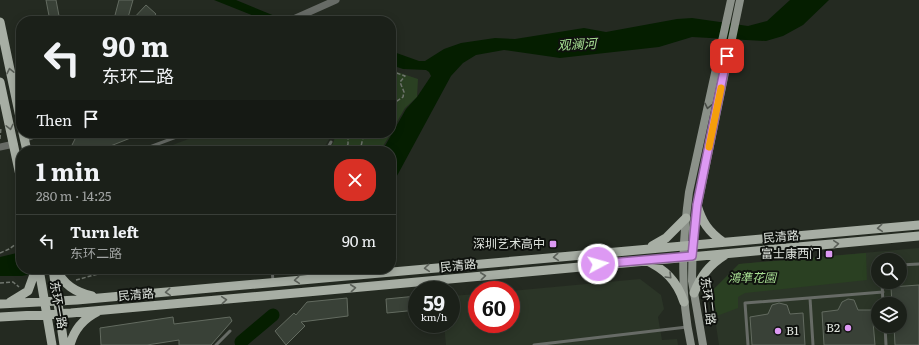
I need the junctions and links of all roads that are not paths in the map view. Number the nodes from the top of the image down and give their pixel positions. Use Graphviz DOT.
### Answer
graph roads {
  1 [pos="336,0"];
  2 [pos="731,0"];
  3 [pos="740,0"];
  4 [pos="299,16"];
  5 [pos="732,16"];
  6 [pos="0,22"];
  7 [pos="723,55"];
  8 [pos="0,82"];
  9 [pos="16,98"];
  10 [pos="174,138"];
  11 [pos="331,142"];
  12 [pos="14,144"];
  13 [pos="152,146"];
  14 [pos="329,146"];
  15 [pos="0,147"];
  16 [pos="16,154"];
  17 [pos="697,205"];
  18 [pos="686,218"];
  19 [pos="919,225"];
  20 [pos="919,236"];
  21 [pos="723,242"];
  22 [pos="688,245"];
  23 [pos="646,248"];
  24 [pos="726,254"];
  25 [pos="688,257"];
  26 [pos="644,260"];
  27 [pos="919,264"];
  28 [pos="907,265"];
  29 [pos="396,271"];
  30 [pos="36,274"];
  31 [pos="37,274"];
  32 [pos="55,274"];
  33 [pos="57,274"];
  34 [pos="273,274"];
  35 [pos="362,274"];
  36 [pos="274,282"];
  37 [pos="883,289"];
  38 [pos="883,292"];
  39 [pos="694,293"];
  40 [pos="883,297"];
  41 [pos="100,298"];
  42 [pos="810,298"];
  43 [pos="58,301"];
  44 [pos="46,302"];
  45 [pos="684,302"];
  46 [pos="2,304"];
  47 [pos="102,310"];
  48 [pos="60,314"];
  49 [pos="48,315"];
  50 [pos="0,317"];
  51 [pos="687,327"];
  52 [pos="230,331"];
  53 [pos="885,333"];
  54 [pos="52,345"];
  55 [pos="64,345"];
  56 [pos="70,345"];
  57 [pos="216,345"];
  58 [pos="534,345"];
  59 [pos="691,345"];
  60 [pos="703,345"];
  61 [pos="748,345"];
  62 [pos="813,345"];
  63 [pos="886,345"];
  1 -- 4 [label="street"];
  2 -- 5 [label="main road, 东环二路"];
  3 -- 5 [label="main road, 东环二路"];
  5 -- 7 [label="main road, 东环二路"];
  9 -- 6 [label="main road, one-way"];
  7 -- 17 [label="main road, 东环二路"];
  7 -- 18 [label="main road, 东环二路, one-way"];
  8 -- 12 [label="main road, one-way"];
  10 -- 13 [label="lane"];
  11 -- 14 [label="lane"];
  12 -- 15 [label="street"];
  12 -- 16 [label="main road"];
  17 -- 21 [label="main road"];
  17 -- 22 [label="main road, 东环二路"];
  18 -- 22 [label="main road, 东环二路"];
  18 -- 23 [label="main road"];
  19 -- 21 [label="main road, 民清路, one-way"];
  24 -- 20 [label="main road, 民清路, one-way"];
  21 -- 22 [label="main road, 民清路"];
  22 -- 23 [label="main road, 民清路"];
  22 -- 25 [label="main road, 东环二路"];
  23 -- 29 [label="main road, 民清路, one-way"];
  24 -- 25 [label="main road, 民清路"];
  24 -- 39 [label="main road"];
  25 -- 26 [label="main road, 民清路"];
  25 -- 39 [label="main road, 东环二路"];
  25 -- 45 [label="main road, 东环二路"];
  26 -- 45 [label="main road, one-way"];
  47 -- 26 [label="main road, 民清路, one-way"];
  27 -- 28 [label="lane"];
  30 -- 46 [label="main road"];
  31 -- 44 [label="main road, 东环一路"];
  32 -- 43 [label="main road, 东环一路"];
  33 -- 41 [label="main road"];
  34 -- 36 [label="lane"];
  35 -- 36 [label="main road, 民清路, one-way"];
  36 -- 41 [label="main road, 民清路, one-way"];
  37 -- 38 [label="lane"];
  38 -- 40 [label="lane"];
  38 -- 42 [label="lane"];
  39 -- 60 [label="main road, 东环二路"];
  41 -- 43 [label="main road, 民清路"];
  42 -- 61 [label="lane"];
  42 -- 62 [label="lane"];
  43 -- 44 [label="main road, 民清路"];
  43 -- 48 [label="main road, 东环一路"];
  44 -- 46 [label="main road, 民清路"];
  44 -- 49 [label="main road, 东环一路"];
  45 -- 51 [label="main road, 东环二路"];
  47 -- 48 [label="main road, 民清路"];
  47 -- 56 [label="main road"];
  48 -- 49 [label="main road, 民清路"];
  48 -- 55 [label="main road, 东环一路"];
  49 -- 50 [label="main road, 民清路"];
  49 -- 54 [label="main road, 东环一路"];
  51 -- 58 [label="lane"];
  51 -- 59 [label="main road, 东环二路"];
  52 -- 57 [label="lane"];
  53 -- 63 [label="lane"];
}
